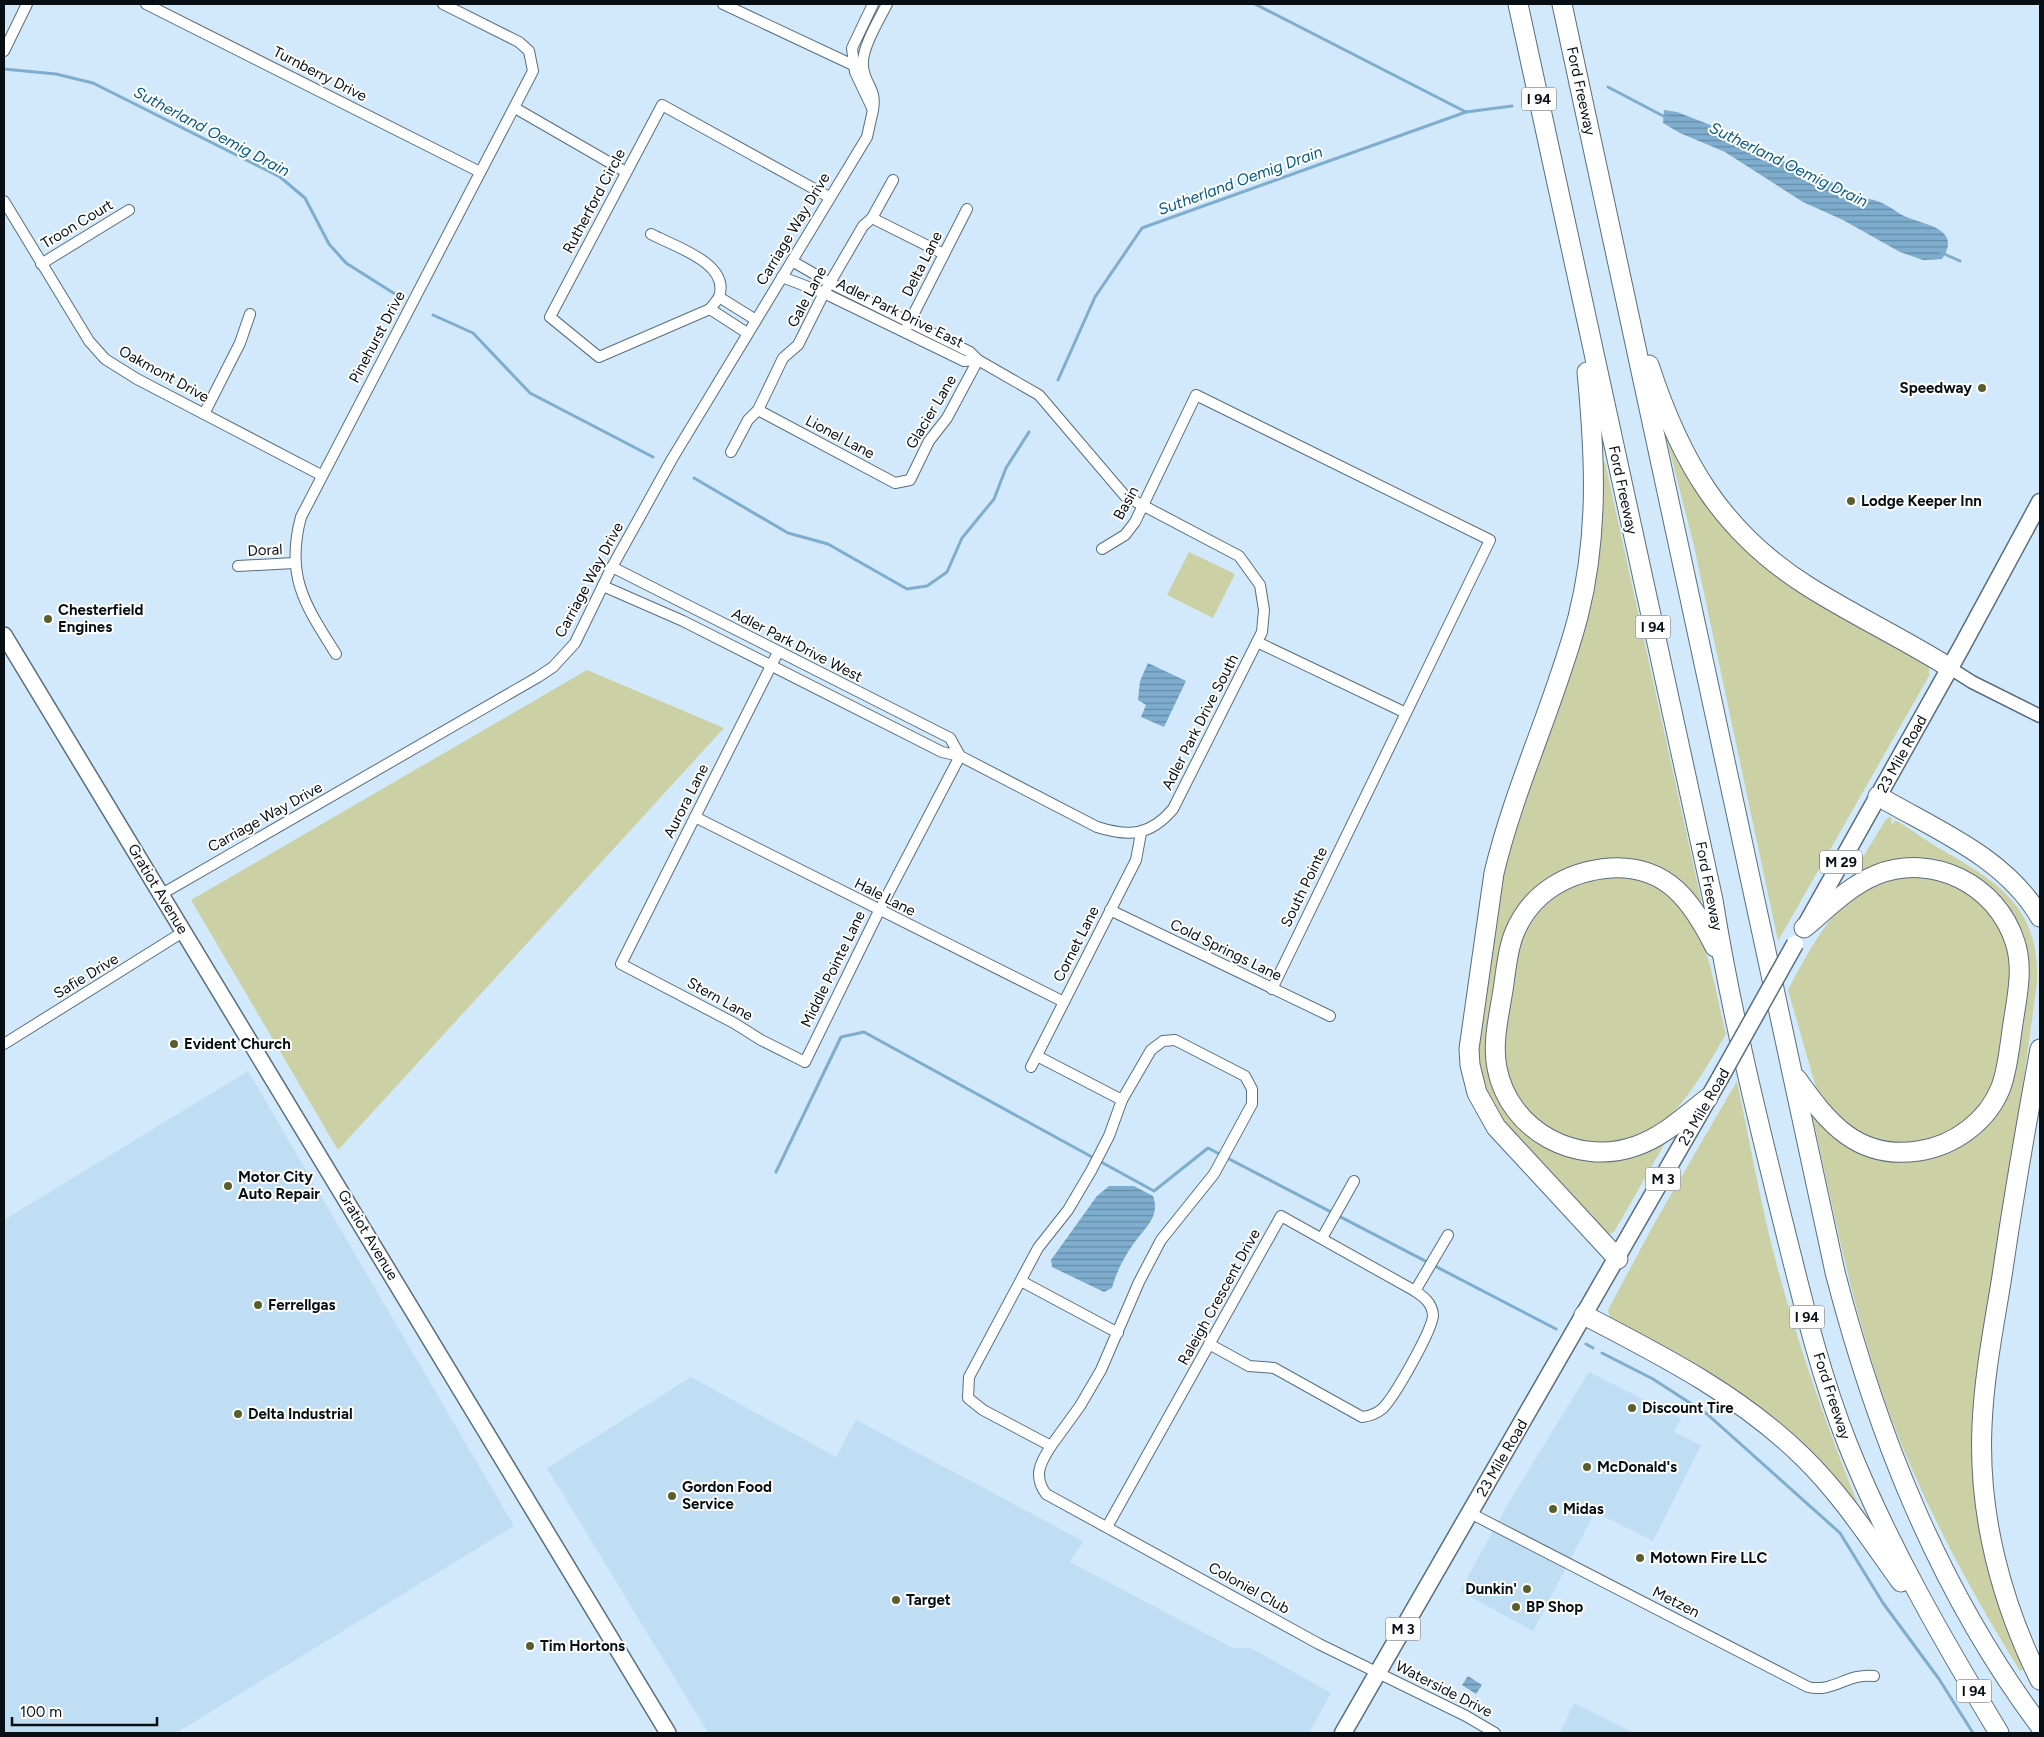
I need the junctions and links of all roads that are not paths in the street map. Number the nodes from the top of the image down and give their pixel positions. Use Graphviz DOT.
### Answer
graph roads {
  1 [pos="28,4"];
  2 [pos="146,4"];
  3 [pos="443,4"];
  4 [pos="723,4"];
  5 [pos="874,4"];
  6 [pos="887,4"];
  7 [pos="1518,4"];
  8 [pos="1562,4"];
  9 [pos="4,51"];
  10 [pos="858,65"];
  11 [pos="515,108"];
  12 [pos="480,172"];
  13 [pos="626,172"];
  14 [pos="893,180"];
  15 [pos="829,197"];
  16 [pos="4,201"];
  17 [pos="967,209"];
  18 [pos="129,210"];
  19 [pos="872,218"];
  20 [pos="651,234"];
  21 [pos="944,254"];
  22 [pos="792,261"];
  23 [pos="41,264"];
  24 [pos="1618,268"];
  25 [pos="782,277"];
  26 [pos="830,283"];
  27 [pos="1580,291"];
  28 [pos="824,293"];
  29 [pos="718,297"];
  30 [pos="710,310"];
  31 [pos="250,314"];
  32 [pos="756,320"];
  33 [pos="910,322"];
  34 [pos="905,332"];
  35 [pos="747,333"];
  36 [pos="978,360"];
  37 [pos="758,410"];
  38 [pos="204,414"];
  39 [pos="731,452"];
  40 [pos="321,475"];
  41 [pos="910,480"];
  42 [pos="2040,502"];
  43 [pos="1143,506"];
  44 [pos="1102,549"];
  45 [pos="294,563"];
  46 [pos="238,566"];
  47 [pos="612,567"];
  48 [pos="603,586"];
  49 [pos="1264,610"];
  50 [pos="4,635"];
  51 [pos="1257,642"];
  52 [pos="778,652"];
  53 [pos="336,654"];
  54 [pos="772,665"];
  55 [pos="1950,668"];
  56 [pos="1406,713"];
  57 [pos="2040,716"];
  58 [pos="960,756"];
  59 [pos="1878,796"];
  60 [pos="695,817"];
  61 [pos="1140,833"];
  62 [pos="160,895"];
  63 [pos="1110,910"];
  64 [pos="878,911"];
  65 [pos="2040,917"];
  66 [pos="183,932"];
  67 [pos="1799,936"];
  68 [pos="621,964"];
  69 [pos="1723,964"];
  70 [pos="1272,989"];
  71 [pos="1064,1002"];
  72 [pos="1330,1016"];
  73 [pos="4,1044"];
  74 [pos="2040,1049"];
  75 [pos="1037,1056"];
  76 [pos="805,1062"];
  77 [pos="1031,1067"];
  78 [pos="1792,1071"];
  79 [pos="1708,1098"];
  80 [pos="1122,1100"];
  81 [pos="1354,1181"];
  82 [pos="1448,1234"];
  83 [pos="1322,1238"];
  84 [pos="1618,1259"];
  85 [pos="1021,1281"];
  86 [pos="1416,1291"];
  87 [pos="1584,1315"];
  88 [pos="1118,1333"];
  89 [pos="1209,1344"];
  90 [pos="1051,1446"];
  91 [pos="1470,1513"];
  92 [pos="1107,1527"];
  93 [pos="1949,1650"];
  94 [pos="1378,1673"];
  95 [pos="1874,1676"];
  96 [pos="2040,1680"];
  97 [pos="2040,1726"];
  98 [pos="668,1733"];
  99 [pos="1343,1733"];
  100 [pos="1495,1733"];
  101 [pos="1999,1733"];
  1 -- 9 [label="street"];
  2 -- 12 [label="street, Turnberry Drive"];
  3 -- 11 [label="street, Pinehurst Drive"];
  4 -- 10 [label="street"];
  5 -- 10 [label="street, Carriage Way Drive"];
  6 -- 10 [label="street"];
  7 -- 27 [label="highway, Ford Freeway / I 94"];
  8 -- 24 [label="highway, Ford Freeway / I 94"];
  10 -- 15 [label="street, Carriage Way Drive"];
  11 -- 12 [label="street, Pinehurst Drive"];
  11 -- 13 [label="street"];
  12 -- 40 [label="street, Pinehurst Drive"];
  13 -- 15 [label="street, Rutherford Circle"];
  13 -- 30 [label="street, Rutherford Circle"];
  14 -- 19 [label="street, Gale Lane"];
  15 -- 22 [label="street, Carriage Way Drive"];
  16 -- 23 [label="street, Oakmont Drive"];
  17 -- 21 [label="street, Delta Lane"];
  18 -- 23 [label="street, Troon Court"];
  19 -- 21 [label="street"];
  19 -- 26 [label="street, Gale Lane"];
  20 -- 29 [label="street"];
  21 -- 33 [label="street, Delta Lane"];
  22 -- 25 [label="street, Carriage Way Drive"];
  22 -- 26 [label="street, Adler Park Drive East"];
  23 -- 38 [label="street, Oakmont Drive"];
  24 -- 55 [label="highway"];
  24 -- 78 [label="highway, Ford Freeway / I 94"];
  25 -- 28 [label="street, Adler Park Drive East"];
  25 -- 32 [label="street, Carriage Way Drive"];
  26 -- 28 [label="street, Gale Lane"];
  26 -- 33 [label="street, Adler Park Drive East"];
  27 -- 69 [label="highway, Ford Freeway / I 94"];
  27 -- 84 [label="highway"];
  28 -- 34 [label="street, Adler Park Drive East"];
  28 -- 37 [label="street, Gale Lane"];
  29 -- 30 [label="street"];
  29 -- 32 [label="street"];
  30 -- 35 [label="street"];
  31 -- 38 [label="street"];
  32 -- 35 [label="street, Carriage Way Drive"];
  33 -- 34 [label="street, Delta Lane"];
  33 -- 36 [label="street, Adler Park Drive East"];
  34 -- 36 [label="street, Adler Park Drive East"];
  35 -- 47 [label="street, Carriage Way Drive"];
  36 -- 41 [label="street, Glacier Lane"];
  36 -- 43 [label="street, Adler Park Drive East"];
  37 -- 39 [label="street, Gale Lane"];
  37 -- 41 [label="street, Lionel Lane"];
  38 -- 40 [label="street, Oakmont Drive"];
  40 -- 45 [label="street, Pinehurst Drive"];
  42 -- 55 [label="main road, 23 Mile Road / M 29"];
  43 -- 44 [label="street, Basin"];
  43 -- 49 [label="street, Adler Park Drive East"];
  43 -- 56 [label="street, Basin"];
  45 -- 46 [label="street, Doral"];
  45 -- 53 [label="street, Pinehurst Drive"];
  47 -- 48 [label="street, Carriage Way Drive"];
  47 -- 52 [label="street, Adler Park Drive West"];
  48 -- 54 [label="street, Adler Park Drive West"];
  48 -- 62 [label="street, Carriage Way Drive"];
  49 -- 51 [label="street, Adler Park Drive South"];
  50 -- 62 [label="main road, Gratiot Avenue"];
  51 -- 56 [label="street"];
  51 -- 61 [label="street, Adler Park Drive South"];
  52 -- 54 [label="street, Aurora Lane"];
  52 -- 58 [label="street, Adler Park Drive West"];
  54 -- 58 [label="street, Adler Park Drive West"];
  54 -- 60 [label="street, Aurora Lane"];
  55 -- 57 [label="street"];
  55 -- 59 [label="main road, 23 Mile Road / M 29"];
  56 -- 70 [label="street, South Pointe"];
  58 -- 61 [label="street, Adler Park Drive West"];
  58 -- 64 [label="street, Middle Pointe Lane"];
  59 -- 65 [label="highway"];
  59 -- 67 [label="main road, 23 Mile Road / M 29"];
  60 -- 64 [label="street, Hale Lane"];
  60 -- 68 [label="street, Aurora Lane"];
  61 -- 63 [label="street, Cornet Lane"];
  62 -- 66 [label="main road, Gratiot Avenue"];
  63 -- 70 [label="street, Cold Springs Lane"];
  63 -- 71 [label="street, Cornet Lane"];
  64 -- 71 [label="street, Hale Lane"];
  64 -- 76 [label="street, Middle Pointe Lane"];
  66 -- 73 [label="street, Safie Drive"];
  66 -- 98 [label="main road, Gratiot Avenue"];
  67 -- 78 [label="highway"];
  67 -- 79 [label="main road, 23 Mile Road / M 3, bridge"];
  68 -- 76 [label="street, Stern Lane"];
  69 -- 79 [label="highway"];
  69 -- 93 [label="highway, Ford Freeway / I 94"];
  70 -- 72 [label="street, Cold Springs Lane"];
  71 -- 75 [label="street, Cornet Lane"];
  74 -- 96 [label="highway"];
  75 -- 77 [label="street, Cornet Lane"];
  75 -- 80 [label="street"];
  78 -- 97 [label="highway, Ford Freeway / I 94"];
  79 -- 84 [label="main road, 23 Mile Road / M 3"];
  80 -- 85 [label="street, Coloniel Club"];
  80 -- 88 [label="street, Coloniel Club"];
  81 -- 83 [label="street"];
  82 -- 86 [label="street"];
  83 -- 86 [label="street, Raleigh Crescent Drive"];
  83 -- 89 [label="street, Raleigh Crescent Drive"];
  84 -- 87 [label="main road, 23 Mile Road / M 3"];
  85 -- 88 [label="street"];
  85 -- 90 [label="street, Coloniel Club"];
  86 -- 89 [label="street, Raleigh Crescent Drive"];
  87 -- 91 [label="main road, 23 Mile Road / M 3"];
  87 -- 93 [label="highway"];
  88 -- 90 [label="street, Coloniel Club"];
  89 -- 92 [label="street, Raleigh Crescent Drive"];
  90 -- 92 [label="street, Coloniel Club"];
  91 -- 94 [label="main road, 23 Mile Road / M 3"];
  91 -- 95 [label="street, Metzen"];
  92 -- 94 [label="street, Coloniel Club"];
  93 -- 101 [label="highway, Ford Freeway / I 94"];
  94 -- 99 [label="main road, 23 Mile Road / M 3"];
  94 -- 100 [label="street, Waterside Drive"];
}
